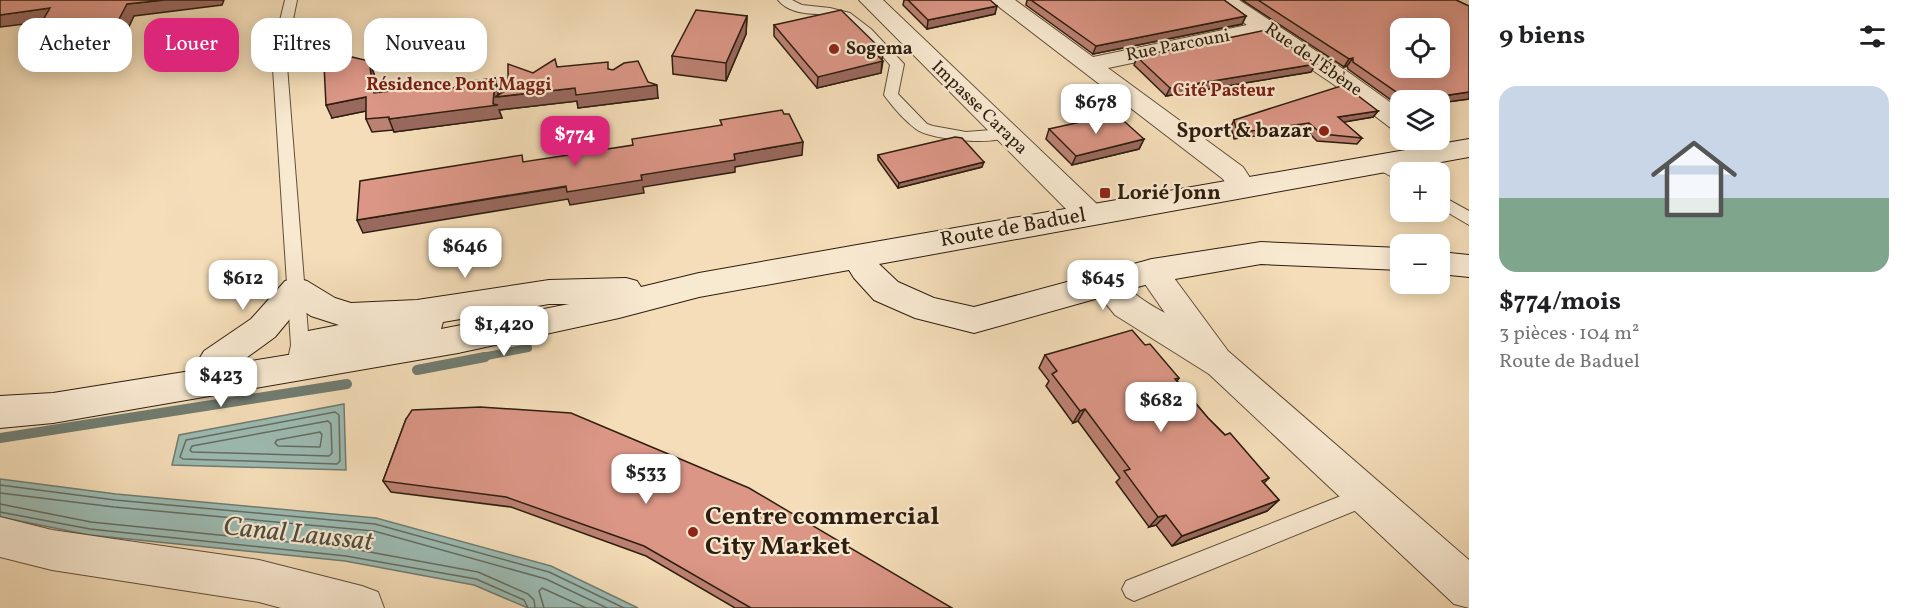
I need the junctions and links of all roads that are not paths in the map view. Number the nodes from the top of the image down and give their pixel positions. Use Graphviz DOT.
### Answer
graph roads {
  1 [pos="291,0"];
  2 [pos="784,0"];
  3 [pos="870,0"];
  4 [pos="1001,0"];
  5 [pos="1224,0"];
  6 [pos="1268,28"];
  7 [pos="1087,65"];
  8 [pos="1390,115"];
  9 [pos="1005,134"];
  10 [pos="1437,150"];
  11 [pos="1411,162"];
  12 [pos="1390,171"];
  13 [pos="1242,187"];
  14 [pos="1450,206"];
  15 [pos="1089,214"];
  16 [pos="1465,216"];
  17 [pos="857,256"];
  18 [pos="1390,258"];
  19 [pos="1450,264"];
  20 [pos="1469,266"];
  21 [pos="1152,272"];
  22 [pos="1106,284"];
  23 [pos="699,285"];
  24 [pos="296,290"];
  25 [pos="626,290"];
  26 [pos="298,357"];
  27 [pos="216,361"];
  28 [pos="1221,364"];
  29 [pos="0,405"];
  30 [pos="0,412"];
  31 [pos="1366,496"];
  32 [pos="0,537"];
  33 [pos="1134,589"];
  34 [pos="1469,589"];
  35 [pos="362,608"];
  1 -- 24 [label="lane"];
  2 -- 9 [label="lane"];
  3 -- 9 [label="street, Impasse Carapa"];
  4 -- 7 [label="street"];
  5 -- 6 [label="street, Rue de l'Ébène"];
  6 -- 7 [label="street, Rue Parcouni"];
  6 -- 8 [label="street, Rue de l'Ébène"];
  7 -- 13 [label="street"];
  9 -- 15 [label="street, Impasse Carapa"];
  10 -- 11 [label="street, Route de Baduel"];
  12 -- 13 [label="street, Route de Baduel"];
  13 -- 15 [label="street, Route de Baduel"];
  14 -- 16 [label="lane"];
  15 -- 17 [label="street, Route de Baduel"];
  17 -- 22 [label="street"];
  17 -- 23 [label="street, Route de Baduel"];
  18 -- 21 [label="street"];
  19 -- 20 [label="street"];
  21 -- 22 [label="street"];
  21 -- 28 [label="street"];
  22 -- 28 [label="street"];
  23 -- 25 [label="street, Route de Baduel"];
  23 -- 26 [label="street, Route de Baduel"];
  24 -- 25 [label="street"];
  24 -- 26 [label="lane"];
  24 -- 27 [label="street"];
  25 -- 26 [label="street, Route de Baduel"];
  26 -- 27 [label="street, Route de Baduel"];
  26 -- 30 [label="street, Route de Baduel"];
  27 -- 29 [label="street, Route de Baduel"];
  28 -- 31 [label="street"];
  31 -- 33 [label="lane"];
  31 -- 34 [label="street"];
  32 -- 35 [label="street"];
}
